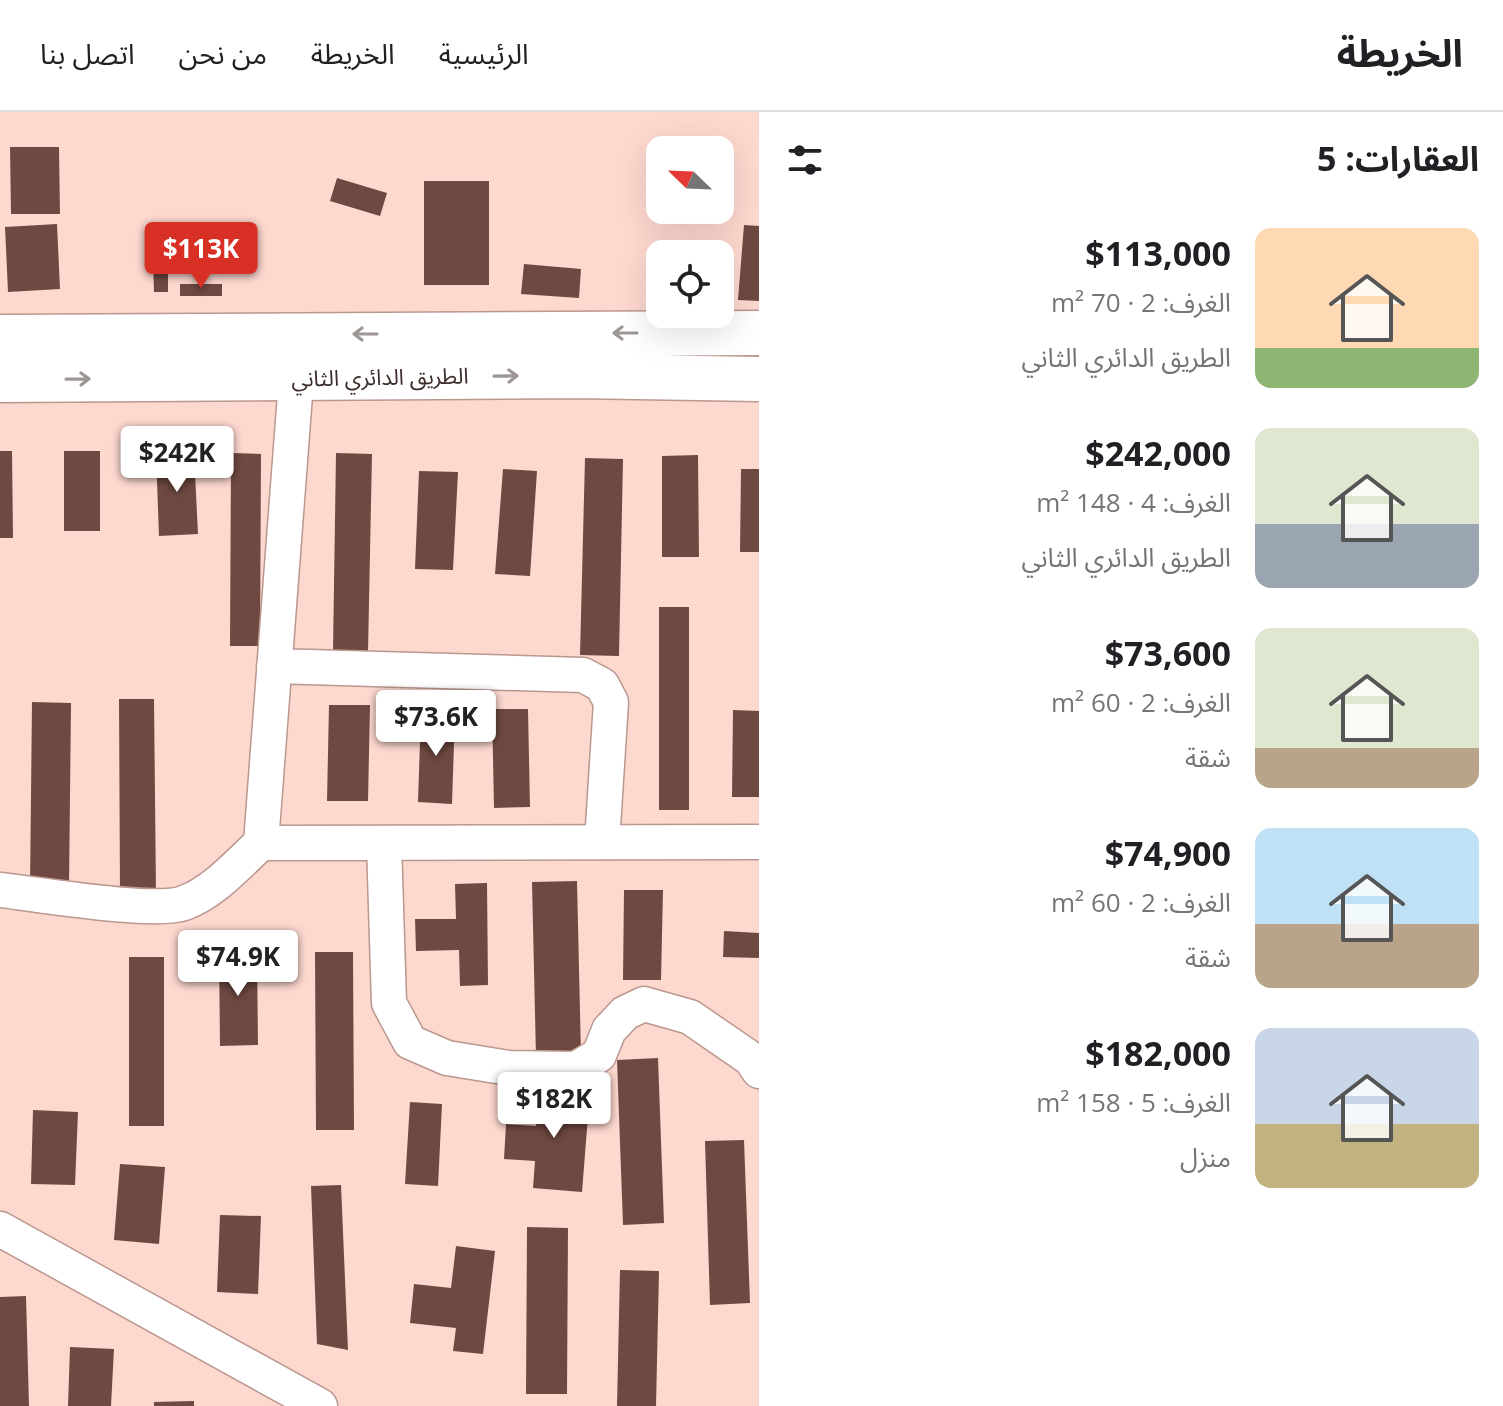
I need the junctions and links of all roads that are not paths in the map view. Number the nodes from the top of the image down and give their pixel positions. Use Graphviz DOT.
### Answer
graph roads {
  1 [pos="759,333"];
  2 [pos="299,335"];
  3 [pos="0,337"];
  4 [pos="297,378"];
  5 [pos="759,379"];
  6 [pos="0,380"];
  7 [pos="274,666"];
  8 [pos="602,842"];
  9 [pos="759,842"];
  10 [pos="261,843"];
  11 [pos="384,843"];
  12 [pos="0,890"];
  13 [pos="759,1071"];
  14 [pos="0,1229"];
  15 [pos="320,1406"];
  1 -- 2 [label="highway, الطريق الدائري الثاني, one-way"];
  2 -- 3 [label="highway, الطريق الدائري الثاني"];
  2 -- 4 [label="street"];
  4 -- 5 [label="highway, الطريق الدائري الثاني, one-way"];
  6 -- 4 [label="highway, الطريق الدائري الثاني, one-way"];
  4 -- 7 [label="street"];
  7 -- 8 [label="street"];
  7 -- 10 [label="street"];
  8 -- 9 [label="street"];
  8 -- 11 [label="street"];
  10 -- 11 [label="street"];
  10 -- 12 [label="street"];
  11 -- 13 [label="street"];
  14 -- 15 [label="street"];
}
